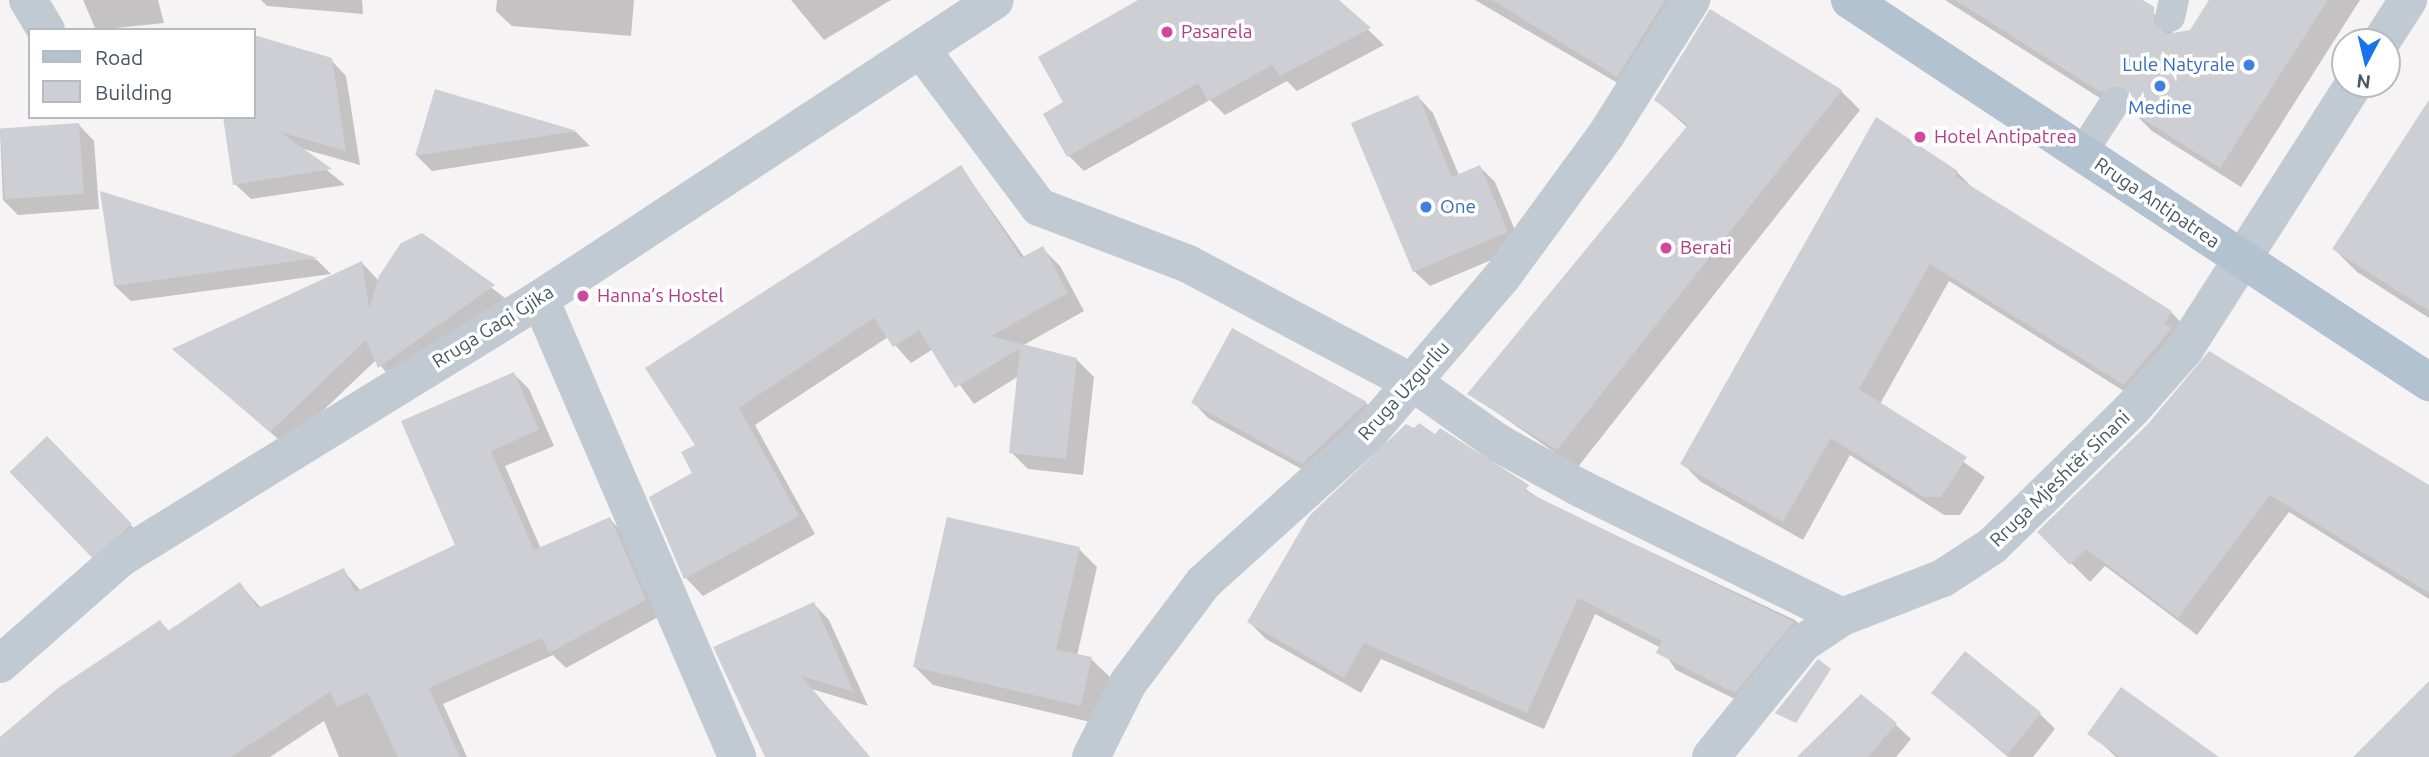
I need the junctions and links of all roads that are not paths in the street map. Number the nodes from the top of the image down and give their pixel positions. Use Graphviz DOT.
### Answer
graph roads {
  1 [pos="28,0"];
  2 [pos="995,0"];
  3 [pos="1691,0"];
  4 [pos="1850,0"];
  5 [pos="2408,0"];
  6 [pos="45,28"];
  7 [pos="2390,28"];
  8 [pos="923,52"];
  9 [pos="2345,98"];
  10 [pos="2116,102"];
  11 [pos="2082,153"];
  12 [pos="2241,258"];
  13 [pos="540,299"];
  14 [pos="2429,382"];
  15 [pos="1415,384"];
  16 [pos="1842,617"];
  17 [pos="0,664"];
  18 [pos="737,757"];
  19 [pos="1091,757"];
  20 [pos="1711,757"];
  1 -- 6 [label="street"];
  2 -- 8 [label="street, Rruga Gaqi Gjika"];
  3 -- 15 [label="street, Rruga Uzgurliu"];
  4 -- 11 [label="main road, Rruga Antipatrea"];
  5 -- 7 [label="street"];
  8 -- 13 [label="street, Rruga Gaqi Gjika"];
  8 -- 15 [label="street"];
  9 -- 12 [label="street, Rruga Mjeshtër Sinani"];
  10 -- 11 [label="lane"];
  11 -- 12 [label="main road, Rruga Antipatrea"];
  12 -- 14 [label="main road, Rruga Antipatrea"];
  12 -- 16 [label="street, Rruga Mjeshtër Sinani"];
  13 -- 17 [label="street, Rruga Gaqi Gjika"];
  13 -- 18 [label="street"];
  15 -- 16 [label="street"];
  15 -- 19 [label="street, Rruga Uzgurliu"];
  16 -- 20 [label="street, Rruga Mjeshtër Sinani"];
}
